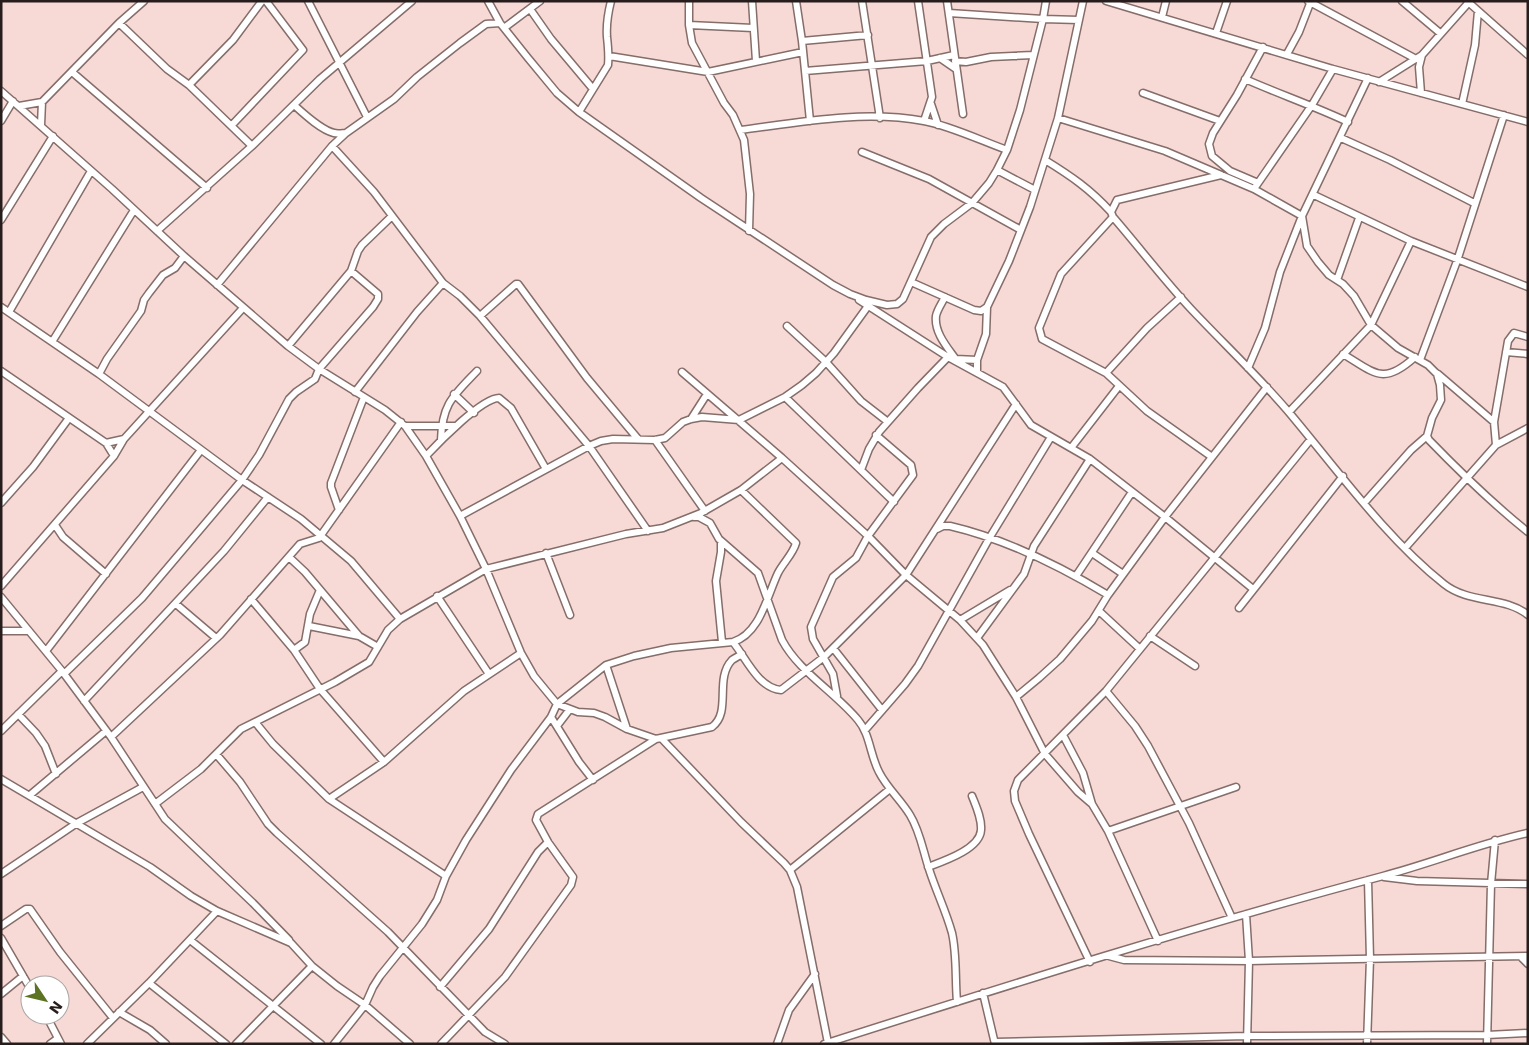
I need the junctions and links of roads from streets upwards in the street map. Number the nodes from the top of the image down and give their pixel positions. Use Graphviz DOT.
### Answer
graph roads {
  1 [pos="144,1"];
  2 [pos="264,1"];
  3 [pos="308,1"];
  4 [pos="412,1"];
  5 [pos="488,1"];
  6 [pos="540,1"];
  7 [pos="611,1"];
  8 [pos="689,1"];
  9 [pos="752,1"];
  10 [pos="796,1"];
  11 [pos="862,1"];
  12 [pos="918,1"];
  13 [pos="947,1"];
  14 [pos="1046,1"];
  15 [pos="1083,1"];
  16 [pos="1106,1"];
  17 [pos="1166,1"];
  18 [pos="1227,1"];
  19 [pos="1402,1"];
  20 [pos="1310,2"];
  21 [pos="1469,2"];
  22 [pos="530,9"];
  23 [pos="1478,11"];
  24 [pos="949,14"];
  25 [pos="1162,18"];
  26 [pos="1043,19"];
  27 [pos="1079,20"];
  28 [pos="119,23"];
  29 [pos="689,25"];
  30 [pos="502,26"];
  31 [pos="753,28"];
  32 [pos="1216,33"];
  33 [pos="1440,33"];
  34 [pos="868,35"];
  35 [pos="802,40"];
  36 [pos="1263,47"];
  37 [pos="803,52"];
  38 [pos="1287,54"];
  39 [pos="1528,55"];
  40 [pos="609,56"];
  41 [pos="1033,56"];
  42 [pos="1419,57"];
  43 [pos="940,58"];
  44 [pos="954,58"];
  45 [pos="756,61"];
  46 [pos="927,61"];
  47 [pos="340,62"];
  48 [pos="966,62"];
  49 [pos="873,66"];
  50 [pos="1333,69"];
  51 [pos="805,70"];
  52 [pos="956,71"];
  53 [pos="72,72"];
  54 [pos="708,72"];
  55 [pos="1368,78"];
  56 [pos="1245,80"];
  57 [pos="1379,82"];
  58 [pos="189,85"];
  59 [pos="593,89"];
  60 [pos="1,91"];
  61 [pos="1143,93"];
  62 [pos="1421,93"];
  63 [pos="13,101"];
  64 [pos="42,102"];
  65 [pos="931,104"];
  66 [pos="1462,104"];
  67 [pos="294,105"];
  68 [pos="1312,105"];
  69 [pos="20,106"];
  70 [pos="579,112"];
  71 [pos="963,114"];
  72 [pos="1504,115"];
  73 [pos="367,117"];
  74 [pos="880,118"];
  75 [pos="1058,118"];
  76 [pos="1527,120"];
  77 [pos="1,121"];
  78 [pos="810,121"];
  79 [pos="924,121"];
  80 [pos="1220,121"];
  81 [pos="1348,122"];
  82 [pos="41,125"];
  83 [pos="232,125"];
  84 [pos="938,125"];
  85 [pos="741,130"];
  86 [pos="346,133"];
  87 [pos="53,136"];
  88 [pos="1340,138"];
  89 [pos="252,146"];
  90 [pos="332,146"];
  91 [pos="1007,150"];
  92 [pos="862,152"];
  93 [pos="1045,160"];
  94 [pos="1198,165"];
  95 [pos="91,170"];
  96 [pos="997,170"];
  97 [pos="1221,175"];
  98 [pos="1194,181"];
  99 [pos="1256,186"];
  100 [pos="207,188"];
  101 [pos="1035,190"];
  102 [pos="1314,195"];
  103 [pos="972,202"];
  104 [pos="1474,203"];
  105 [pos="134,210"];
  106 [pos="1112,214"];
  107 [pos="392,216"];
  108 [pos="1302,216"];
  109 [pos="1359,218"];
  110 [pos="1,220"];
  111 [pos="1120,225"];
  112 [pos="1106,226"];
  113 [pos="1021,230"];
  114 [pos="157,231"];
  115 [pos="749,231"];
  116 [pos="1410,242"];
  117 [pos="184,256"];
  118 [pos="1457,261"];
  119 [pos="351,271"];
  120 [pos="1337,280"];
  121 [pos="911,282"];
  122 [pos="444,283"];
  123 [pos="217,285"];
  124 [pos="1528,287"];
  125 [pos="850,294"];
  126 [pos="945,297"];
  127 [pos="1181,297"];
  128 [pos="868,306"];
  129 [pos="1,307"];
  130 [pos="987,307"];
  131 [pos="243,308"];
  132 [pos="9,312"];
  133 [pos="480,316"];
  134 [pos="1371,325"];
  135 [pos="787,326"];
  136 [pos="1528,337"];
  137 [pos="52,342"];
  138 [pos="288,346"];
  139 [pos="1506,352"];
  140 [pos="1343,354"];
  141 [pos="1528,354"];
  142 [pos="948,357"];
  143 [pos="1417,359"];
  144 [pos="957,360"];
  145 [pos="977,360"];
  146 [pos="826,362"];
  147 [pos="1248,368"];
  148 [pos="320,369"];
  149 [pos="1,371"];
  150 [pos="477,371"];
  151 [pos="682,372"];
  152 [pos="977,372"];
  153 [pos="99,374"];
  154 [pos="1106,374"];
  155 [pos="1437,374"];
  156 [pos="1119,386"];
  157 [pos="1267,387"];
  158 [pos="355,392"];
  159 [pos="454,394"];
  160 [pos="707,394"];
  161 [pos="364,397"];
  162 [pos="785,397"];
  163 [pos="1016,404"];
  164 [pos="149,412"];
  165 [pos="1289,412"];
  166 [pos="474,413"];
  167 [pos="69,418"];
  168 [pos="691,419"];
  169 [pos="739,420"];
  170 [pos="888,422"];
  171 [pos="1494,422"];
  172 [pos="403,424"];
  173 [pos="458,426"];
  174 [pos="441,427"];
  175 [pos="1528,428"];
  176 [pos="876,435"];
  177 [pos="1427,436"];
  178 [pos="1051,437"];
  179 [pos="638,439"];
  180 [pos="1311,439"];
  181 [pos="124,440"];
  182 [pos="440,440"];
  183 [pos="655,440"];
  184 [pos="106,443"];
  185 [pos="1496,445"];
  186 [pos="588,446"];
  187 [pos="1071,448"];
  188 [pos="201,450"];
  189 [pos="114,456"];
  190 [pos="426,456"];
  191 [pos="1212,457"];
  192 [pos="782,458"];
  193 [pos="1090,459"];
  194 [pos="546,469"];
  195 [pos="861,470"];
  196 [pos="1343,476"];
  197 [pos="1468,477"];
  198 [pos="242,480"];
  199 [pos="742,490"];
  200 [pos="1132,492"];
  201 [pos="268,497"];
  202 [pos="894,502"];
  203 [pos="1365,502"];
  204 [pos="1,503"];
  205 [pos="339,510"];
  206 [pos="705,511"];
  207 [pos="460,516"];
  208 [pos="1165,517"];
  209 [pos="690,518"];
  210 [pos="55,525"];
  211 [pos="936,529"];
  212 [pos="648,531"];
  213 [pos="1528,532"];
  214 [pos="321,535"];
  215 [pos="868,536"];
  216 [pos="990,537"];
  217 [pos="721,541"];
  218 [pos="1405,548"];
  219 [pos="1092,552"];
  220 [pos="546,553"];
  221 [pos="1031,554"];
  222 [pos="289,557"];
  223 [pos="1214,558"];
  224 [pos="486,569"];
  225 [pos="106,574"];
  226 [pos="1123,574"];
  227 [pos="906,575"];
  228 [pos="1076,576"];
  229 [pos="1,586"];
  230 [pos="1013,588"];
  231 [pos="1253,589"];
  232 [pos="320,590"];
  233 [pos="1108,595"];
  234 [pos="437,596"];
  235 [pos="1,597"];
  236 [pos="768,598"];
  237 [pos="251,599"];
  238 [pos="176,604"];
  239 [pos="1239,608"];
  240 [pos="1099,610"];
  241 [pos="948,611"];
  242 [pos="1526,611"];
  243 [pos="570,615"];
  244 [pos="400,619"];
  245 [pos="960,620"];
  246 [pos="309,626"];
  247 [pos="1,631"];
  248 [pos="29,631"];
  249 [pos="360,636"];
  250 [pos="1150,636"];
  251 [pos="216,638"];
  252 [pos="977,638"];
  253 [pos="722,642"];
  254 [pos="732,642"];
  255 [pos="378,647"];
  256 [pos="832,648"];
  257 [pos="1140,648"];
  258 [pos="294,650"];
  259 [pos="46,651"];
  260 [pos="521,653"];
  261 [pos="742,654"];
  262 [pos="824,657"];
  263 [pos="606,665"];
  264 [pos="1195,666"];
  265 [pos="806,669"];
  266 [pos="63,673"];
  267 [pos="489,674"];
  268 [pos="320,689"];
  269 [pos="1106,691"];
  270 [pos="837,696"];
  271 [pos="1016,697"];
  272 [pos="84,701"];
  273 [pos="557,704"];
  274 [pos="570,709"];
  275 [pos="882,710"];
  276 [pos="18,714"];
  277 [pos="551,717"];
  278 [pos="255,722"];
  279 [pos="557,726"];
  280 [pos="1,730"];
  281 [pos="627,730"];
  282 [pos="865,730"];
  283 [pos="109,734"];
  284 [pos="1063,735"];
  285 [pos="659,739"];
  286 [pos="216,754"];
  287 [pos="1045,754"];
  288 [pos="384,762"];
  289 [pos="56,774"];
  290 [pos="1,779"];
  291 [pos="593,780"];
  292 [pos="142,787"];
  293 [pos="1236,787"];
  294 [pos="890,789"];
  295 [pos="30,795"];
  296 [pos="972,796"];
  297 [pos="329,799"];
  298 [pos="155,804"];
  299 [pos="1092,804"];
  300 [pos="1180,806"];
  301 [pos="77,823"];
  302 [pos="1108,831"];
  303 [pos="1528,833"];
  304 [pos="1495,840"];
  305 [pos="548,842"];
  306 [pos="928,868"];
  307 [pos="790,870"];
  308 [pos="1,874"];
  309 [pos="446,876"];
  310 [pos="1383,876"];
  311 [pos="1368,880"];
  312 [pos="1491,884"];
  313 [pos="1528,884"];
  314 [pos="217,911"];
  315 [pos="1246,914"];
  316 [pos="1232,918"];
  317 [pos="1,926"];
  318 [pos="1,938"];
  319 [pos="190,940"];
  320 [pos="1158,941"];
  321 [pos="291,942"];
  322 [pos="404,948"];
  323 [pos="1108,956"];
  324 [pos="1524,956"];
  325 [pos="1489,958"];
  326 [pos="1370,960"];
  327 [pos="1249,961"];
  328 [pos="1090,962"];
  329 [pos="1528,964"];
  330 [pos="312,966"];
  331 [pos="815,974"];
  332 [pos="22,975"];
  333 [pos="20,978"];
  334 [pos="149,983"];
  335 [pos="440,987"];
  336 [pos="1,994"];
  337 [pos="982,994"];
  338 [pos="957,1002"];
  339 [pos="366,1005"];
  340 [pos="273,1006"];
  341 [pos="119,1012"];
  342 [pos="468,1014"];
  343 [pos="113,1018"];
  344 [pos="51,1025"];
  345 [pos="1528,1033"];
  346 [pos="1367,1035"];
  347 [pos="1488,1035"];
  348 [pos="1247,1036"];
  349 [pos="1,1037"];
  350 [pos="59,1041"];
  351 [pos="90,1043"];
  352 [pos="826,1043"];
  353 [pos="995,1043"];
  354 [pos="7,1044"];
  355 [pos="50,1044"];
  356 [pos="166,1044"];
  357 [pos="226,1044"];
  358 [pos="236,1044"];
  359 [pos="321,1044"];
  360 [pos="334,1044"];
  361 [pos="410,1044"];
  362 [pos="441,1044"];
  363 [pos="505,1044"];
  364 [pos="776,1044"];
  365 [pos="1247,1044"];
  366 [pos="1367,1044"];
  367 [pos="1487,1044"];
  1 -- 28 [label="street"];
  2 -- 58 [label="street"];
  2 -- 83 [label="street"];
  3 -- 47 [label="street"];
  4 -- 47 [label="street"];
  5 -- 30 [label="street"];
  6 -- 22 [label="street"];
  7 -- 40 [label="street"];
  8 -- 29 [label="street"];
  9 -- 31 [label="street"];
  10 -- 35 [label="street"];
  11 -- 34 [label="street"];
  12 -- 46 [label="street"];
  13 -- 24 [label="street"];
  14 -- 26 [label="street"];
  15 -- 27 [label="street"];
  16 -- 25 [label="street"];
  17 -- 25 [label="street"];
  18 -- 32 [label="street"];
  19 -- 33 [label="street"];
  20 -- 38 [label="street"];
  20 -- 42 [label="street"];
  21 -- 23 [label="street"];
  21 -- 33 [label="street"];
  22 -- 30 [label="street"];
  22 -- 59 [label="street"];
  23 -- 39 [label="street"];
  23 -- 66 [label="street"];
  24 -- 26 [label="street"];
  24 -- 44 [label="street"];
  25 -- 32 [label="street"];
  26 -- 27 [label="street"];
  26 -- 41 [label="street"];
  27 -- 75 [label="street"];
  28 -- 53 [label="street"];
  28 -- 58 [label="street"];
  29 -- 31 [label="street"];
  29 -- 54 [label="street"];
  30 -- 70 [label="street"];
  30 -- 73 [label="street"];
  31 -- 45 [label="street"];
  32 -- 36 [label="street"];
  33 -- 42 [label="street"];
  34 -- 35 [label="street"];
  34 -- 49 [label="street"];
  35 -- 37 [label="street"];
  36 -- 38 [label="street"];
  36 -- 56 [label="street"];
  37 -- 45 [label="street"];
  37 -- 51 [label="street"];
  38 -- 50 [label="street"];
  40 -- 54 [label="street"];
  40 -- 59 [label="street"];
  41 -- 48 [label="street"];
  41 -- 91 [label="street"];
  42 -- 57 [label="street"];
  42 -- 62 [label="street"];
  43 -- 44 [label="street"];
  43 -- 46 [label="street"];
  43 -- 52 [label="street"];
  44 -- 48 [label="street"];
  44 -- 52 [label="street"];
  45 -- 54 [label="street"];
  46 -- 49 [label="street"];
  46 -- 65 [label="street"];
  47 -- 67 [label="street"];
  47 -- 73 [label="street"];
  48 -- 52 [label="street"];
  49 -- 51 [label="street"];
  49 -- 74 [label="street"];
  50 -- 55 [label="street"];
  50 -- 68 [label="street"];
  51 -- 78 [label="street"];
  52 -- 71 [label="street"];
  53 -- 64 [label="street"];
  53 -- 100 [label="street"];
  54 -- 85 [label="street"];
  55 -- 57 [label="street"];
  55 -- 81 [label="street"];
  56 -- 68 [label="street"];
  56 -- 80 [label="street"];
  57 -- 62 [label="street"];
  58 -- 83 [label="street"];
  59 -- 70 [label="street"];
  60 -- 63 [label="street"];
  61 -- 80 [label="street"];
  62 -- 66 [label="street"];
  63 -- 69 [label="street"];
  63 -- 77 [label="street"];
  64 -- 69 [label="street"];
  64 -- 82 [label="street"];
  65 -- 79 [label="street"];
  65 -- 84 [label="street"];
  66 -- 72 [label="street"];
  67 -- 86 [label="street"];
  67 -- 89 [label="street"];
  68 -- 81 [label="street"];
  68 -- 99 [label="street"];
  69 -- 82 [label="street"];
  70 -- 115 [label="street"];
  72 -- 76 [label="street"];
  72 -- 104 [label="street"];
  73 -- 86 [label="street"];
  74 -- 78 [label="street"];
  74 -- 79 [label="street"];
  75 -- 93 [label="street"];
  75 -- 94 [label="street"];
  78 -- 85 [label="street"];
  79 -- 84 [label="street"];
  80 -- 99 [label="street"];
  81 -- 88 [label="street"];
  82 -- 87 [label="street"];
  83 -- 89 [label="street"];
  84 -- 91 [label="street"];
  85 -- 115 [label="street"];
  86 -- 90 [label="street"];
  87 -- 95 [label="street"];
  87 -- 110 [label="street"];
  88 -- 102 [label="street"];
  88 -- 104 [label="street"];
  89 -- 100 [label="street"];
  90 -- 107 [label="street"];
  90 -- 123 [label="street"];
  91 -- 96 [label="street"];
  92 -- 103 [label="street"];
  93 -- 101 [label="street"];
  93 -- 106 [label="street"];
  94 -- 97 [label="street"];
  94 -- 98 [label="street"];
  95 -- 105 [label="street"];
  95 -- 132 [label="street"];
  96 -- 101 [label="street"];
  96 -- 103 [label="street"];
  97 -- 98 [label="street"];
  97 -- 99 [label="street"];
  98 -- 106 [label="street"];
  99 -- 108 [label="street"];
  100 -- 114 [label="street"];
  101 -- 113 [label="street"];
  102 -- 108 [label="street"];
  102 -- 109 [label="street"];
  103 -- 113 [label="street"];
  103 -- 121 [label="street"];
  104 -- 118 [label="street"];
  105 -- 114 [label="street"];
  105 -- 137 [label="street"];
  106 -- 111 [label="street"];
  106 -- 112 [label="street"];
  107 -- 119 [label="street"];
  107 -- 122 [label="street"];
  108 -- 120 [label="street"];
  108 -- 147 [label="street"];
  109 -- 116 [label="street"];
  109 -- 120 [label="street"];
  111 -- 112 [label="street"];
  111 -- 127 [label="street"];
  112 -- 154 [label="street"];
  113 -- 130 [label="street"];
  114 -- 117 [label="street"];
  115 -- 125 [label="street"];
  116 -- 118 [label="street"];
  116 -- 134 [label="street"];
  117 -- 123 [label="street"];
  117 -- 153 [label="street"];
  118 -- 124 [label="street"];
  118 -- 143 [label="street"];
  119 -- 138 [label="street"];
  119 -- 148 [label="street"];
  120 -- 134 [label="street"];
  121 -- 125 [label="street"];
  121 -- 126 [label="street"];
  122 -- 133 [label="street"];
  122 -- 158 [label="street"];
  123 -- 131 [label="street"];
  125 -- 128 [label="street"];
  126 -- 130 [label="street"];
  126 -- 144 [label="street"];
  127 -- 147 [label="street"];
  127 -- 154 [label="street"];
  128 -- 142 [label="street"];
  128 -- 146 [label="street"];
  129 -- 132 [label="street"];
  130 -- 145 [label="street"];
  131 -- 138 [label="street"];
  131 -- 164 [label="street"];
  132 -- 137 [label="street"];
  133 -- 179 [label="street"];
  133 -- 186 [label="street"];
  134 -- 140 [label="street"];
  134 -- 143 [label="street"];
  135 -- 146 [label="street"];
  136 -- 139 [label="street"];
  137 -- 153 [label="street"];
  138 -- 148 [label="street"];
  139 -- 141 [label="street"];
  139 -- 171 [label="street"];
  140 -- 143 [label="street"];
  140 -- 165 [label="street"];
  142 -- 144 [label="street"];
  142 -- 170 [label="street"];
  143 -- 155 [label="street"];
  144 -- 145 [label="street"];
  144 -- 152 [label="street"];
  145 -- 152 [label="street"];
  146 -- 162 [label="street"];
  146 -- 170 [label="street"];
  147 -- 157 [label="street"];
  148 -- 158 [label="street"];
  148 -- 198 [label="street"];
  149 -- 167 [label="street"];
  150 -- 159 [label="street"];
  151 -- 160 [label="street"];
  152 -- 163 [label="street"];
  153 -- 164 [label="street"];
  154 -- 156 [label="street"];
  155 -- 171 [label="street"];
  155 -- 177 [label="street"];
  156 -- 187 [label="street"];
  156 -- 191 [label="street"];
  157 -- 165 [label="street"];
  157 -- 191 [label="street"];
  158 -- 161 [label="street"];
  159 -- 166 [label="street"];
  159 -- 174 [label="street"];
  160 -- 168 [label="street"];
  160 -- 169 [label="street"];
  161 -- 172 [label="street"];
  161 -- 205 [label="street"];
  162 -- 169 [label="street"];
  162 -- 195 [label="street"];
  163 -- 178 [label="street"];
  163 -- 211 [label="street"];
  164 -- 181 [label="street"];
  164 -- 188 [label="street"];
  165 -- 180 [label="street"];
  166 -- 173 [label="street"];
  166 -- 194 [label="street"];
  167 -- 184 [label="street"];
  167 -- 204 [label="street"];
  168 -- 169 [label="street"];
  168 -- 183 [label="street"];
  169 -- 192 [label="street"];
  170 -- 176 [label="street"];
  171 -- 185 [label="street"];
  172 -- 174 [label="street"];
  172 -- 190 [label="street"];
  172 -- 205 [label="street"];
  173 -- 174 [label="street"];
  173 -- 182 [label="street"];
  174 -- 182 [label="street"];
  175 -- 185 [label="street"];
  176 -- 195 [label="street"];
  176 -- 202 [label="street"];
  177 -- 197 [label="street"];
  177 -- 203 [label="street"];
  178 -- 187 [label="street"];
  178 -- 216 [label="street"];
  179 -- 183 [label="street"];
  179 -- 186 [label="street"];
  180 -- 196 [label="street"];
  180 -- 223 [label="street"];
  181 -- 184 [label="street"];
  181 -- 189 [label="street"];
  182 -- 190 [label="street"];
  183 -- 206 [label="street"];
  184 -- 189 [label="street"];
  185 -- 197 [label="street"];
  186 -- 194 [label="street"];
  186 -- 212 [label="street"];
  187 -- 193 [label="street"];
  188 -- 198 [label="street"];
  188 -- 225 [label="street"];
  189 -- 210 [label="street"];
  190 -- 207 [label="street"];
  191 -- 208 [label="street"];
  192 -- 199 [label="street"];
  192 -- 215 [label="street"];
  193 -- 200 [label="street"];
  193 -- 221 [label="street"];
  194 -- 207 [label="street"];
  195 -- 202 [label="street"];
  196 -- 203 [label="street"];
  196 -- 231 [label="street"];
  197 -- 213 [label="street"];
  197 -- 218 [label="street"];
  198 -- 201 [label="street"];
  198 -- 266 [label="street"];
  199 -- 206 [label="street"];
  199 -- 236 [label="street"];
  200 -- 208 [label="street"];
  200 -- 219 [label="street"];
  201 -- 214 [label="street"];
  201 -- 238 [label="street"];
  202 -- 215 [label="street"];
  203 -- 218 [label="street"];
  205 -- 214 [label="street"];
  206 -- 209 [label="street"];
  207 -- 224 [label="street"];
  208 -- 223 [label="street"];
  208 -- 226 [label="street"];
  209 -- 212 [label="street"];
  209 -- 217 [label="street"];
  210 -- 225 [label="street"];
  210 -- 229 [label="street"];
  211 -- 216 [label="street"];
  211 -- 227 [label="street"];
  212 -- 220 [label="street"];
  214 -- 222 [label="street"];
  214 -- 244 [label="street"];
  215 -- 227 [label="street"];
  215 -- 262 [label="street"];
  216 -- 221 [label="street"];
  216 -- 241 [label="street"];
  217 -- 236 [label="street"];
  217 -- 253 [label="street"];
  218 -- 242 [label="street"];
  219 -- 226 [label="street"];
  219 -- 228 [label="street"];
  220 -- 224 [label="street"];
  220 -- 243 [label="street"];
  221 -- 228 [label="street"];
  221 -- 230 [label="street"];
  222 -- 232 [label="street"];
  222 -- 237 [label="street"];
  223 -- 231 [label="street"];
  223 -- 250 [label="street"];
  224 -- 234 [label="street"];
  224 -- 260 [label="street"];
  225 -- 259 [label="street"];
  226 -- 233 [label="street"];
  227 -- 241 [label="street"];
  227 -- 256 [label="street"];
  228 -- 233 [label="street"];
  230 -- 245 [label="street"];
  230 -- 252 [label="street"];
  231 -- 239 [label="street"];
  232 -- 246 [label="street"];
  232 -- 249 [label="street"];
  233 -- 240 [label="street"];
  234 -- 244 [label="street"];
  234 -- 267 [label="street"];
  235 -- 248 [label="street"];
  236 -- 254 [label="street"];
  236 -- 265 [label="street"];
  237 -- 251 [label="street"];
  237 -- 258 [label="street"];
  238 -- 251 [label="street"];
  238 -- 272 [label="street"];
  240 -- 257 [label="street"];
  240 -- 271 [label="street"];
  241 -- 245 [label="street"];
  241 -- 275 [label="street"];
  244 -- 255 [label="street"];
  245 -- 252 [label="street"];
  246 -- 249 [label="street"];
  246 -- 258 [label="street"];
  247 -- 248 [label="street"];
  248 -- 259 [label="street"];
  249 -- 255 [label="street"];
  250 -- 257 [label="street"];
  250 -- 264 [label="street"];
  251 -- 283 [label="street"];
  252 -- 271 [label="street"];
  253 -- 254 [label="street"];
  253 -- 263 [label="street"];
  254 -- 261 [label="street"];
  255 -- 268 [label="street"];
  256 -- 262 [label="street"];
  256 -- 275 [label="street"];
  257 -- 269 [label="street"];
  258 -- 268 [label="street"];
  259 -- 266 [label="street"];
  260 -- 267 [label="street"];
  260 -- 273 [label="street"];
  261 -- 265 [label="street"];
  261 -- 285 [label="street"];
  262 -- 265 [label="street"];
  262 -- 270 [label="street"];
  263 -- 273 [label="street"];
  263 -- 281 [label="street"];
  265 -- 270 [label="street"];
  266 -- 272 [label="street"];
  266 -- 276 [label="street"];
  267 -- 288 [label="street"];
  268 -- 278 [label="street"];
  268 -- 288 [label="street"];
  269 -- 284 [label="street"];
  269 -- 300 [label="street"];
  270 -- 282 [label="street"];
  271 -- 287 [label="street"];
  272 -- 283 [label="street"];
  273 -- 274 [label="street"];
  273 -- 277 [label="street"];
  274 -- 279 [label="street"];
  274 -- 281 [label="street"];
  275 -- 282 [label="street"];
  276 -- 280 [label="street"];
  276 -- 289 [label="street"];
  277 -- 279 [label="street"];
  277 -- 309 [label="street"];
  278 -- 286 [label="street"];
  278 -- 297 [label="street"];
  279 -- 291 [label="street"];
  281 -- 285 [label="street"];
  282 -- 294 [label="street"];
  283 -- 289 [label="street"];
  283 -- 292 [label="street"];
  284 -- 287 [label="street"];
  284 -- 299 [label="street"];
  285 -- 291 [label="street"];
  285 -- 307 [label="street"];
  286 -- 298 [label="street"];
  286 -- 322 [label="street"];
  287 -- 299 [label="street"];
  287 -- 328 [label="street"];
  288 -- 297 [label="street"];
  289 -- 295 [label="street"];
  290 -- 295 [label="street"];
  291 -- 305 [label="street"];
  292 -- 298 [label="street"];
  292 -- 301 [label="street"];
  293 -- 300 [label="street"];
  294 -- 306 [label="street"];
  294 -- 307 [label="street"];
  295 -- 301 [label="street"];
  296 -- 306 [label="street"];
  297 -- 309 [label="street"];
  298 -- 321 [label="street"];
  299 -- 302 [label="street"];
  300 -- 302 [label="street"];
  300 -- 316 [label="street"];
  301 -- 308 [label="street"];
  301 -- 314 [label="street"];
  302 -- 320 [label="street"];
  303 -- 304 [label="street"];
  304 -- 310 [label="street"];
  304 -- 312 [label="street"];
  305 -- 335 [label="street"];
  305 -- 342 [label="street"];
  306 -- 338 [label="street"];
  307 -- 331 [label="street"];
  309 -- 322 [label="street"];
  310 -- 311 [label="street"];
  310 -- 312 [label="street"];
  311 -- 315 [label="street"];
  311 -- 326 [label="street"];
  312 -- 313 [label="street"];
  312 -- 325 [label="street"];
  314 -- 319 [label="street"];
  314 -- 321 [label="street"];
  315 -- 316 [label="street"];
  315 -- 327 [label="street"];
  316 -- 320 [label="street"];
  317 -- 343 [label="street"];
  318 -- 332 [label="street"];
  319 -- 334 [label="street"];
  319 -- 340 [label="street"];
  320 -- 323 [label="street"];
  321 -- 330 [label="street"];
  322 -- 335 [label="street"];
  322 -- 339 [label="street"];
  323 -- 327 [label="street"];
  323 -- 328 [label="street"];
  324 -- 325 [label="street"];
  324 -- 329 [label="street"];
  325 -- 326 [label="street"];
  325 -- 347 [label="street"];
  326 -- 327 [label="street"];
  326 -- 346 [label="street"];
  327 -- 348 [label="street"];
  328 -- 337 [label="street"];
  330 -- 339 [label="street"];
  330 -- 340 [label="street"];
  331 -- 352 [label="street"];
  331 -- 364 [label="street"];
  333 -- 336 [label="street"];
  334 -- 341 [label="street"];
  334 -- 357 [label="street"];
  335 -- 342 [label="street"];
  337 -- 338 [label="street"];
  337 -- 353 [label="street"];
  338 -- 352 [label="street"];
  339 -- 360 [label="street"];
  339 -- 361 [label="street"];
  340 -- 358 [label="street"];
  340 -- 359 [label="street"];
  341 -- 343 [label="street"];
  341 -- 356 [label="street"];
  342 -- 362 [label="street"];
  342 -- 363 [label="street"];
  343 -- 351 [label="street"];
  344 -- 350 [label="street"];
  345 -- 347 [label="street"];
  346 -- 347 [label="street"];
  346 -- 348 [label="street"];
  346 -- 366 [label="street"];
  347 -- 367 [label="street"];
  348 -- 353 [label="street"];
  348 -- 365 [label="street"];
  349 -- 354 [label="street"];
  350 -- 355 [label="street"];
}
